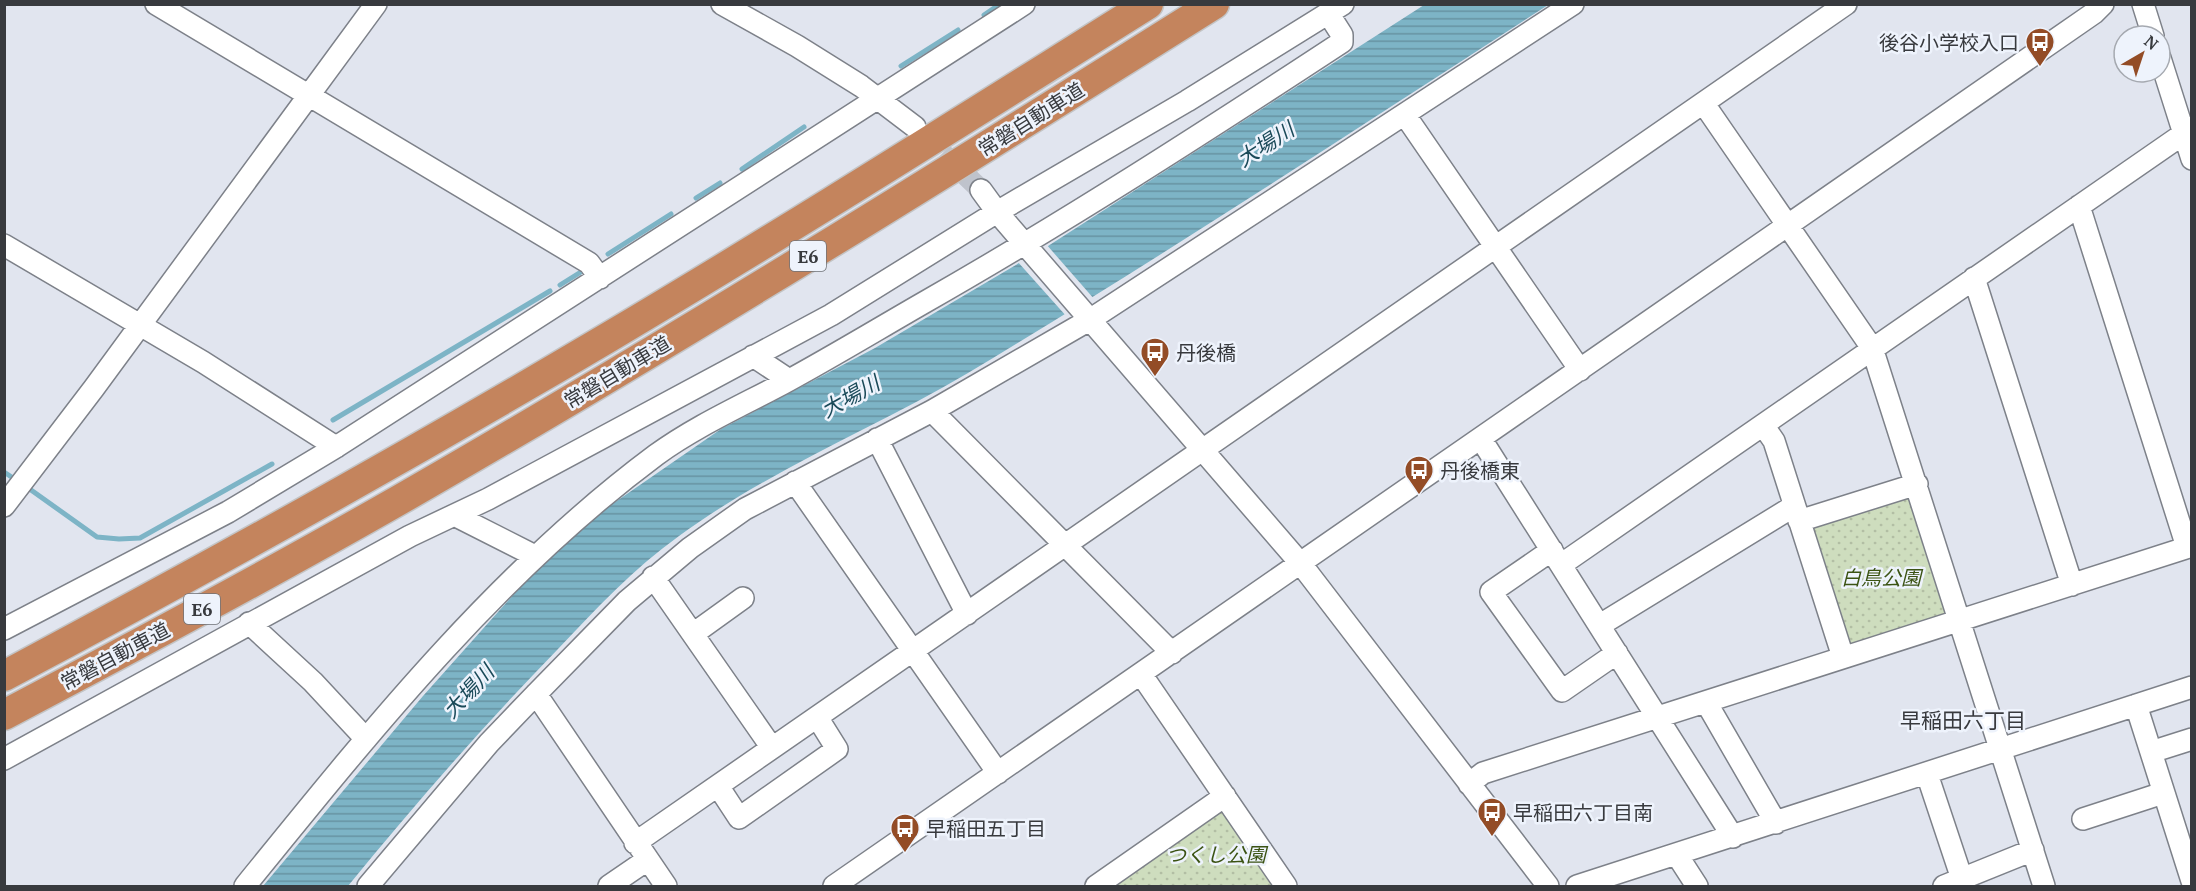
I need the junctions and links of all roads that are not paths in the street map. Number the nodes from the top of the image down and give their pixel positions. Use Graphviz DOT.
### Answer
graph roads {
  1 [pos="156,4"];
  2 [pos="376,4"];
  3 [pos="722,4"];
  4 [pos="1024,4"];
  5 [pos="1148,4"];
  6 [pos="1214,4"];
  7 [pos="1573,4"];
  8 [pos="1846,4"];
  9 [pos="2103,4"];
  10 [pos="2143,4"];
  11 [pos="1336,9"];
  12 [pos="2149,24"];
  13 [pos="2170,84"];
  14 [pos="310,96"];
  15 [pos="877,99"];
  16 [pos="1704,104"];
  17 [pos="1404,115"];
  18 [pos="909,130"];
  19 [pos="2187,130"];
  20 [pos="2192,159"];
  21 [pos="974,193"];
  22 [pos="2079,206"];
  23 [pos="997,212"];
  24 [pos="1789,225"];
  25 [pos="4,245"];
  26 [pos="1027,246"];
  27 [pos="1497,247"];
  28 [pos="600,278"];
  29 [pos="1974,278"];
  30 [pos="1088,316"];
  31 [pos="140,326"];
  32 [pos="1872,348"];
  33 [pos="753,356"];
  34 [pos="1580,370"];
  35 [pos="789,380"];
  36 [pos="932,411"];
  37 [pos="1763,425"];
  38 [pos="877,439"];
  39 [pos="1481,439"];
  40 [pos="336,447"];
  41 [pos="1203,449"];
  42 [pos="795,482"];
  43 [pos="1917,484"];
  44 [pos="11,498"];
  45 [pos="1797,514"];
  46 [pos="456,516"];
  47 [pos="1065,546"];
  48 [pos="2189,547"];
  49 [pos="535,556"];
  50 [pos="1557,557"];
  51 [pos="1301,564"];
  52 [pos="653,577"];
  53 [pos="2072,585"];
  54 [pos="743,598"];
  55 [pos="967,614"];
  56 [pos="1961,620"];
  57 [pos="249,622"];
  58 [pos="1600,625"];
  59 [pos="4,629"];
  60 [pos="693,634"];
  61 [pos="913,650"];
  62 [pos="1172,653"];
  63 [pos="1617,653"];
  64 [pos="1843,657"];
  65 [pos="1142,674"];
  66 [pos="4,676"];
  67 [pos="2192,687"];
  68 [pos="536,694"];
  69 [pos="1706,702"];
  70 [pos="2136,705"];
  71 [pos="4,716"];
  72 [pos="817,717"];
  73 [pos="1658,717"];
  74 [pos="366,739"];
  75 [pos="2192,739"];
  76 [pos="772,748"];
  77 [pos="2000,750"];
  78 [pos="2151,752"];
  79 [pos="4,759"];
  80 [pos="998,773"];
  81 [pos="1927,774"];
  82 [pos="1469,784"];
  83 [pos="718,786"];
  84 [pos="2163,793"];
  85 [pos="1225,796"];
  86 [pos="2083,819"];
  87 [pos="1776,823"];
  88 [pos="1733,837"];
  89 [pos="635,843"];
  90 [pos="2033,850"];
  91 [pos="1677,855"];
  92 [pos="647,860"];
  93 [pos="2192,881"];
  94 [pos="1953,883"];
  95 [pos="245,886"];
  96 [pos="368,886"];
  97 [pos="609,886"];
  98 [pos="666,886"];
  99 [pos="834,886"];
  100 [pos="1098,886"];
  101 [pos="1286,886"];
  102 [pos="1548,886"];
  103 [pos="1577,886"];
  104 [pos="1697,886"];
  105 [pos="2044,886"];
  1 -- 14 [label="street"];
  2 -- 14 [label="street"];
  3 -- 15 [label="street"];
  4 -- 15 [label="street"];
  5 -- 66 [label="highway, 常磐自動車道 / E6"];
  6 -- 71 [label="highway, 常磐自動車道 / E6"];
  7 -- 17 [label="street"];
  8 -- 16 [label="street"];
  9 -- 24 [label="street"];
  10 -- 12 [label="street"];
  11 -- 23 [label="street"];
  11 -- 26 [label="street"];
  13 -- 19 [label="street"];
  14 -- 28 [label="street"];
  14 -- 31 [label="street"];
  15 -- 18 [label="street"];
  15 -- 28 [label="street"];
  16 -- 24 [label="street"];
  16 -- 27 [label="street"];
  17 -- 27 [label="street"];
  17 -- 30 [label="street"];
  19 -- 20 [label="street"];
  19 -- 22 [label="street"];
  21 -- 23 [label="street"];
  22 -- 29 [label="street"];
  22 -- 48 [label="street"];
  23 -- 26 [label="street"];
  23 -- 33 [label="street"];
  24 -- 32 [label="street"];
  24 -- 34 [label="street"];
  25 -- 31 [label="street"];
  26 -- 30 [label="street"];
  26 -- 35 [label="street"];
  27 -- 34 [label="street"];
  27 -- 41 [label="street"];
  28 -- 40 [label="street"];
  29 -- 32 [label="street"];
  29 -- 53 [label="street"];
  30 -- 36 [label="street"];
  30 -- 41 [label="street"];
  31 -- 40 [label="street"];
  31 -- 44 [label="street"];
  32 -- 37 [label="street"];
  32 -- 43 [label="street"];
  33 -- 35 [label="street"];
  33 -- 46 [label="street"];
  34 -- 39 [label="street"];
  35 -- 49 [label="street"];
  36 -- 38 [label="street"];
  36 -- 47 [label="street"];
  37 -- 45 [label="street"];
  37 -- 50 [label="street"];
  38 -- 42 [label="street"];
  38 -- 55 [label="street"];
  39 -- 50 [label="street"];
  39 -- 51 [label="street"];
  40 -- 59 [label="street"];
  41 -- 47 [label="street"];
  41 -- 51 [label="street"];
  42 -- 52 [label="street"];
  42 -- 61 [label="street"];
  43 -- 45 [label="street"];
  43 -- 56 [label="street"];
  45 -- 58 [label="street"];
  45 -- 64 [label="street"];
  46 -- 49 [label="street"];
  46 -- 57 [label="street"];
  47 -- 55 [label="street"];
  47 -- 62 [label="street"];
  48 -- 53 [label="street"];
  49 -- 74 [label="street"];
  50 -- 58 [label="street"];
  50 -- 63 [label="street"];
  51 -- 62 [label="street"];
  51 -- 82 [label="street"];
  52 -- 60 [label="street"];
  52 -- 68 [label="street"];
  53 -- 56 [label="street"];
  54 -- 60 [label="street"];
  55 -- 61 [label="street"];
  56 -- 64 [label="street"];
  56 -- 77 [label="street"];
  57 -- 74 [label="street"];
  57 -- 79 [label="street"];
  58 -- 63 [label="street"];
  60 -- 76 [label="street"];
  61 -- 72 [label="street"];
  61 -- 80 [label="street"];
  62 -- 65 [label="street"];
  63 -- 73 [label="street"];
  64 -- 69 [label="street"];
  65 -- 80 [label="street"];
  65 -- 85 [label="street"];
  67 -- 70 [label="street"];
  68 -- 89 [label="street"];
  68 -- 96 [label="street"];
  69 -- 73 [label="street"];
  69 -- 87 [label="street"];
  70 -- 77 [label="street"];
  70 -- 78 [label="street"];
  72 -- 76 [label="street"];
  72 -- 83 [label="street"];
  73 -- 82 [label="street"];
  73 -- 88 [label="street"];
  74 -- 95 [label="street"];
  75 -- 78 [label="street"];
  76 -- 83 [label="street"];
  77 -- 81 [label="street"];
  77 -- 90 [label="street"];
  78 -- 84 [label="street"];
  80 -- 99 [label="street"];
  81 -- 87 [label="street"];
  81 -- 94 [label="street"];
  82 -- 102 [label="street"];
  83 -- 89 [label="street"];
  84 -- 86 [label="street"];
  84 -- 93 [label="street"];
  85 -- 100 [label="street"];
  85 -- 101 [label="street"];
  87 -- 88 [label="street"];
  88 -- 91 [label="street"];
  89 -- 92 [label="street"];
  90 -- 94 [label="street"];
  90 -- 105 [label="street"];
  91 -- 103 [label="street"];
  91 -- 104 [label="street"];
  92 -- 97 [label="street"];
  92 -- 98 [label="street"];
}
